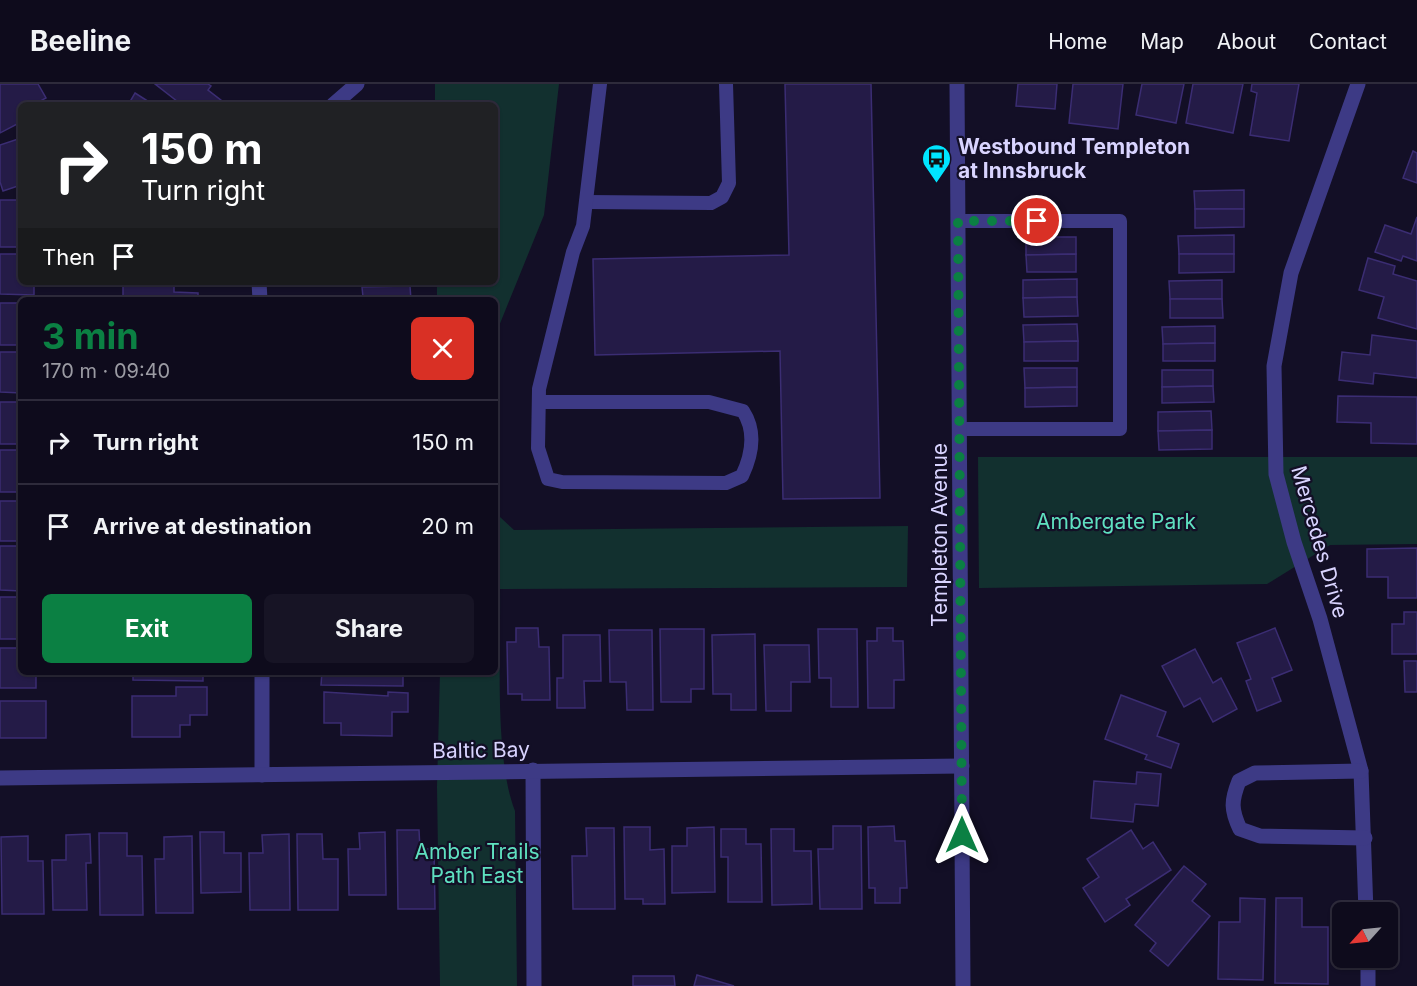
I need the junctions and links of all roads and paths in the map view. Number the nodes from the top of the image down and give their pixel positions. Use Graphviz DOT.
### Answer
graph roads {
  1 [pos="357,84"];
  2 [pos="600,84"];
  3 [pos="726,84"];
  4 [pos="957,84"];
  5 [pos="1358,84"];
  6 [pos="336,102"];
  7 [pos="586,202"];
  8 [pos="958,221"];
  9 [pos="539,402"];
  10 [pos="959,429"];
  11 [pos="262,675"];
  12 [pos="962,766"];
  13 [pos="533,770"];
  14 [pos="1361,771"];
  15 [pos="262,775"];
  16 [pos="0,778"];
  17 [pos="1365,838"];
  18 [pos="1366,902"];
  19 [pos="1368,968"];
  20 [pos="534,986"];
  21 [pos="963,986"];
  22 [pos="1368,986"];
  1 -- 6 [label="street"];
  2 -- 7 [label="lane"];
  3 -- 7 [label="lane"];
  4 -- 8 [label="street, Templeton Avenue"];
  5 -- 14 [label="street, Mercedes Drive"];
  7 -- 9 [label="lane"];
  8 -- 10 [label="street, Templeton Avenue"];
  8 -- 10 [label="lane"];
  9 -- 9 [label="lane"];
  10 -- 12 [label="street, Templeton Avenue"];
  11 -- 15 [label="street"];
  12 -- 13 [label="street, Baltic Bay"];
  12 -- 21 [label="street, Templeton Avenue"];
  13 -- 15 [label="street, Baltic Bay"];
  13 -- 20 [label="street"];
  14 -- 17 [label="street, Mercedes Drive"];
  14 -- 17 [label="street"];
  15 -- 16 [label="street, Baltic Bay"];
  17 -- 18 [label="street, Mercedes Drive"];
  19 -- 22 [label="street"];
}
